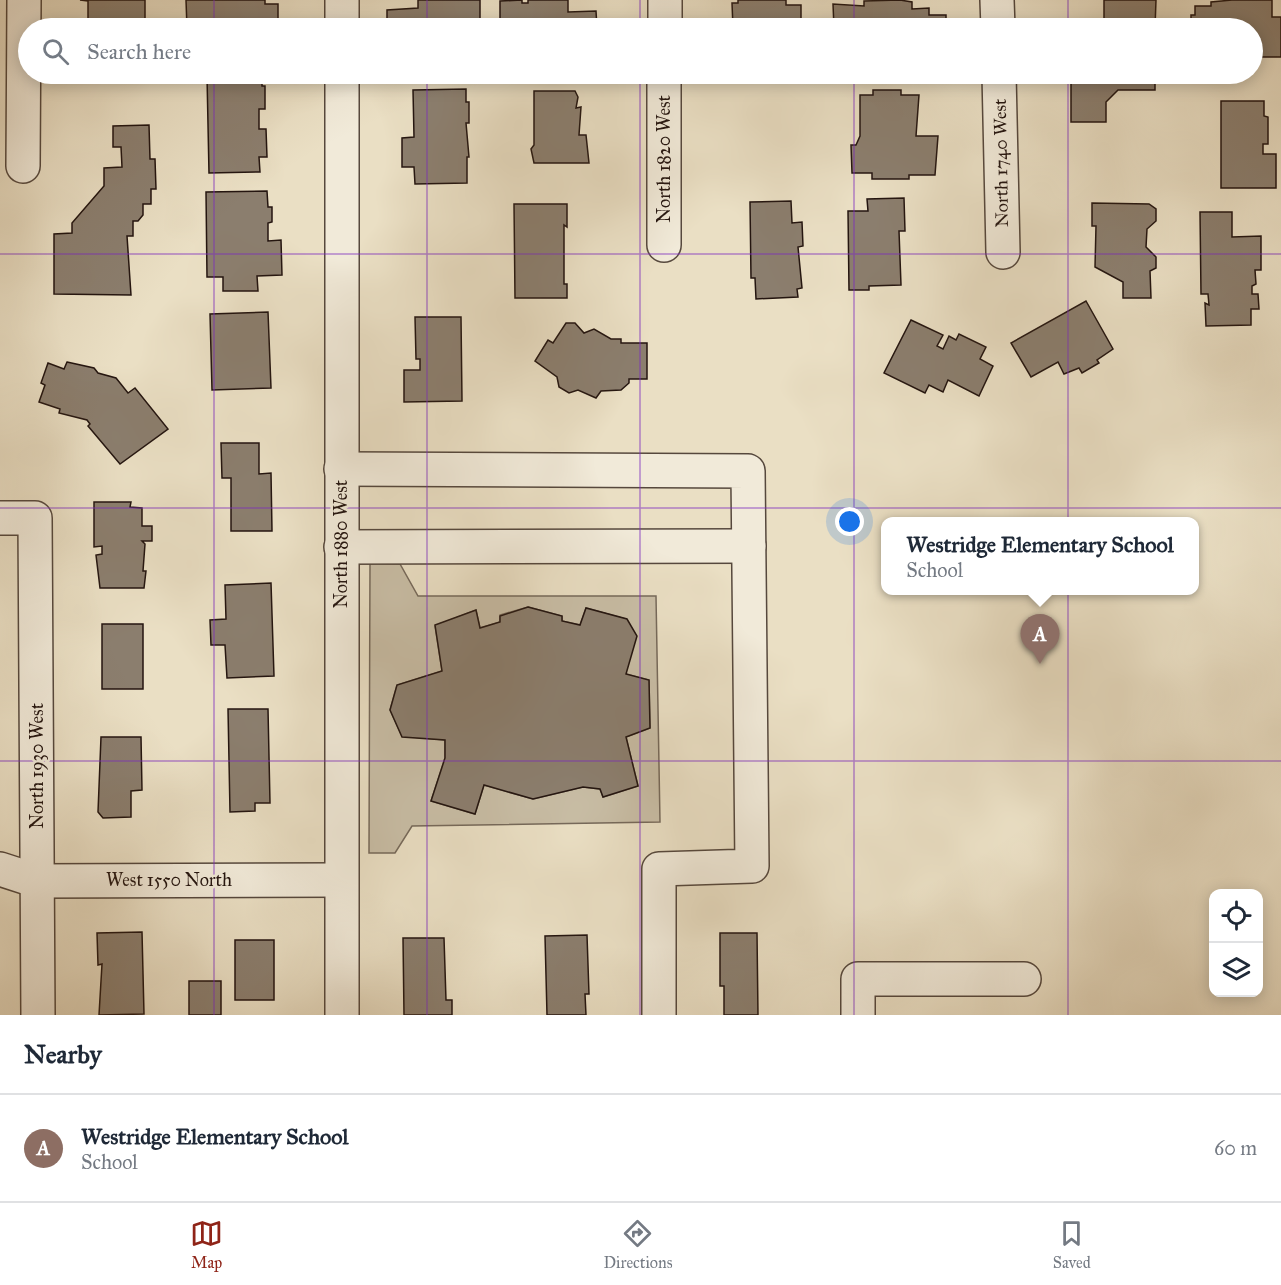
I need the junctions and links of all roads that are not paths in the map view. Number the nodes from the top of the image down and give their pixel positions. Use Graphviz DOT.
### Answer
graph roads {
  1 [pos="24,0"];
  2 [pos="342,0"];
  3 [pos="665,0"];
  4 [pos="997,0"];
  5 [pos="24,18"];
  6 [pos="342,18"];
  7 [pos="665,18"];
  8 [pos="998,18"];
  9 [pos="23,84"];
  10 [pos="342,84"];
  11 [pos="664,84"];
  12 [pos="999,84"];
  13 [pos="23,166"];
  14 [pos="664,245"];
  15 [pos="1003,252"];
  16 [pos="341,469"];
  17 [pos="0,518"];
  18 [pos="749,546"];
  19 [pos="341,547"];
  20 [pos="0,869"];
  21 [pos="340,880"];
  22 [pos="37,881"];
  23 [pos="1024,979"];
  24 [pos="38,1015"];
  25 [pos="342,1015"];
  26 [pos="659,1015"];
  27 [pos="858,1015"];
  1 -- 5 [label="street"];
  2 -- 6 [label="street"];
  3 -- 7 [label="street"];
  4 -- 8 [label="street"];
  9 -- 13 [label="street"];
  10 -- 16 [label="street, North 1880 West"];
  11 -- 14 [label="street, North 1820 West"];
  12 -- 15 [label="street, North 1740 West"];
  16 -- 18 [label="street"];
  16 -- 19 [label="street, North 1880 West"];
  17 -- 22 [label="street, North 1930 West"];
  18 -- 19 [label="street"];
  18 -- 26 [label="street"];
  19 -- 21 [label="street, North 1880 West"];
  20 -- 22 [label="street, West 1550 North"];
  21 -- 22 [label="street, West 1550 North"];
  21 -- 25 [label="street, North 1880 West"];
  22 -- 24 [label="street, North 1930 West"];
  23 -- 27 [label="street"];
}
